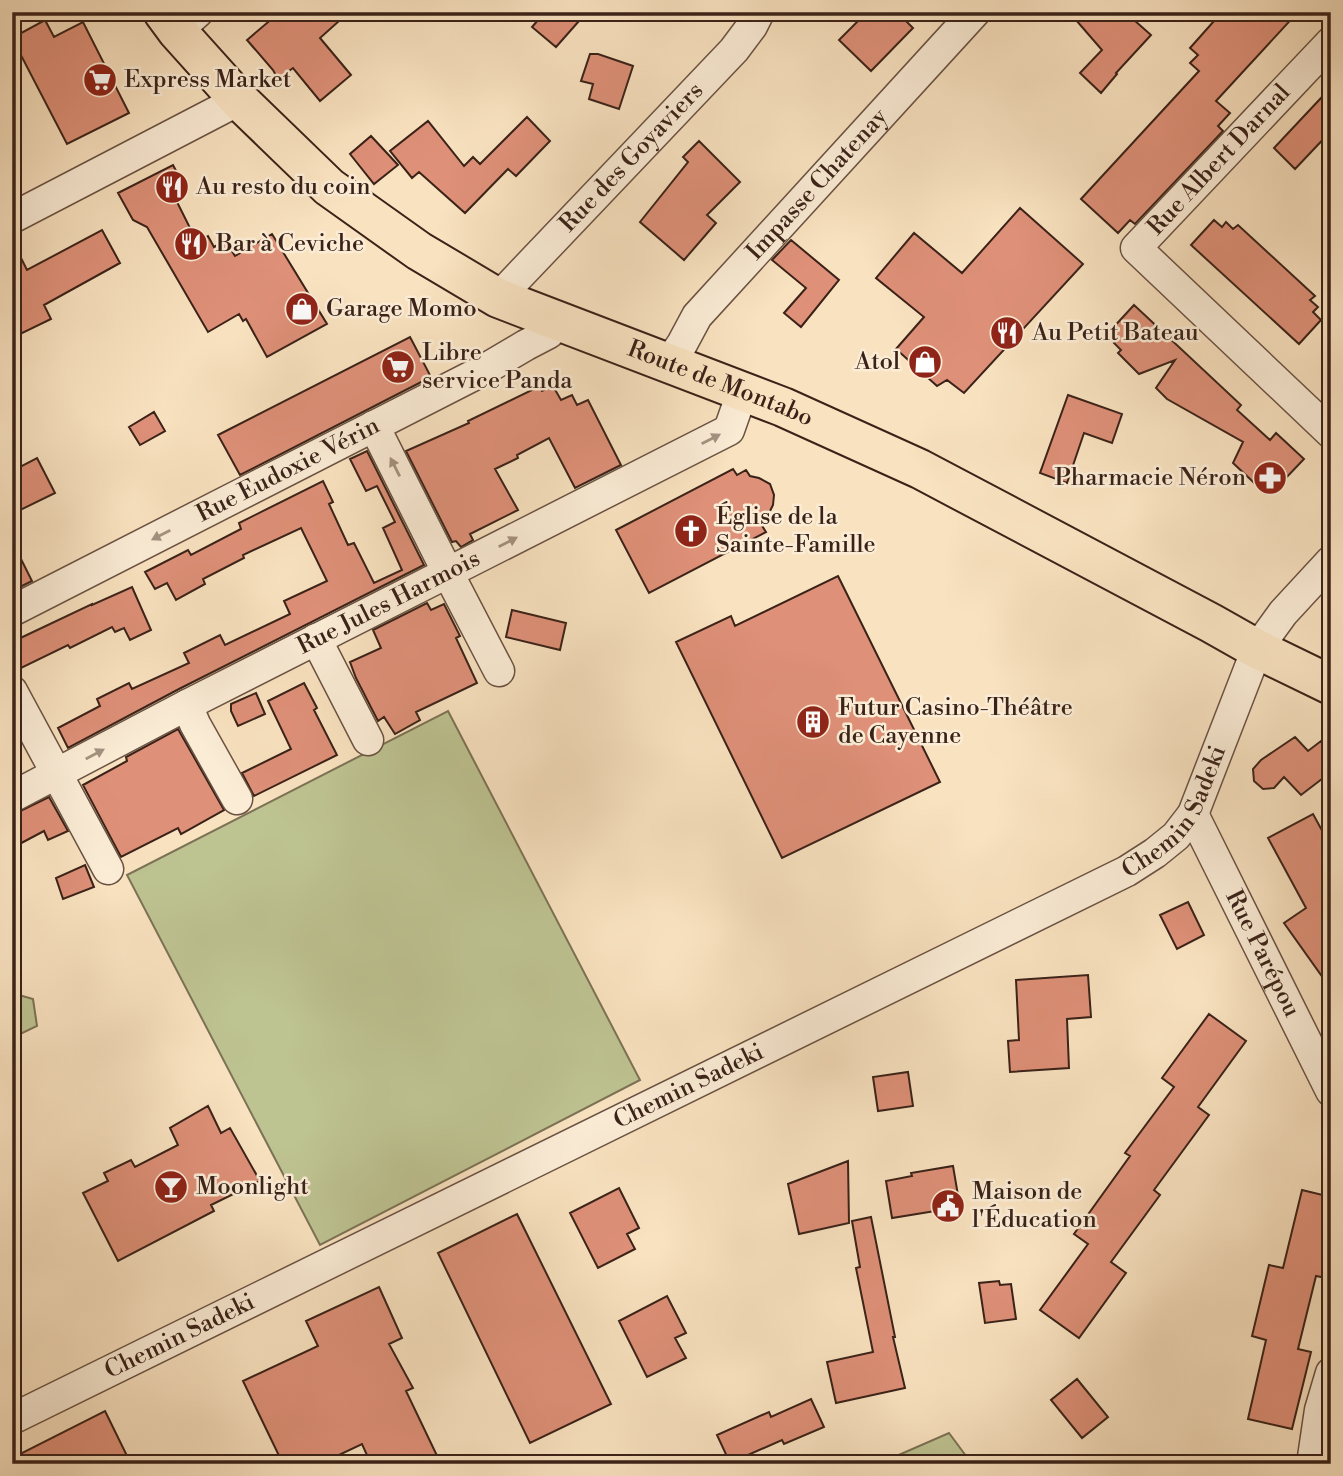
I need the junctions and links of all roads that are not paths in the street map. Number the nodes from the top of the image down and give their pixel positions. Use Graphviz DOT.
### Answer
graph roads {
  1 [pos="759,12"];
  2 [pos="975,12"];
  3 [pos="180,18"];
  4 [pos="1331,42"];
  5 [pos="239,100"];
  6 [pos="12,218"];
  7 [pos="499,298"];
  8 [pos="557,320"];
  9 [pos="669,363"];
  10 [pos="742,393"];
  11 [pos="374,426"];
  12 [pos="1331,433"];
  13 [pos="1331,561"];
  14 [pos="447,573"];
  15 [pos="12,611"];
  16 [pos="316,639"];
  17 [pos="1257,649"];
  18 [pos="499,671"];
  19 [pos="1331,685"];
  20 [pos="12,691"];
  21 [pos="187,705"];
  22 [pos="368,740"];
  23 [pos="57,774"];
  24 [pos="12,797"];
  25 [pos="237,799"];
  26 [pos="1193,814"];
  27 [pos="108,869"];
  28 [pos="1331,1091"];
  29 [pos="1331,1373"];
  30 [pos="12,1419"];
  31 [pos="1312,1464"];
  1 -- 7 [label="street, Rue des Goyaviers"];
  2 -- 9 [label="street, Impasse Chatenay"];
  3 -- 5 [label="main road, Route de Montabo"];
  4 -- 12 [label="street, Rue Albert Darnal"];
  5 -- 6 [label="street"];
  5 -- 7 [label="main road, Route de Montabo"];
  7 -- 8 [label="main road, Route de Montabo"];
  8 -- 9 [label="main road, Route de Montabo"];
  8 -- 11 [label="street, Rue Eudoxie Vérin"];
  9 -- 10 [label="main road, Route de Montabo"];
  14 -- 10 [label="street, Rue Jules Harmois, one-way"];
  10 -- 17 [label="main road, Route de Montabo"];
  14 -- 11 [label="street, one-way"];
  11 -- 15 [label="street, Rue Eudoxie Vérin, one-way"];
  13 -- 17 [label="street, Chemin Sadeki"];
  14 -- 16 [label="street, Rue Jules Harmois"];
  14 -- 18 [label="street"];
  16 -- 21 [label="street, Rue Jules Harmois"];
  16 -- 22 [label="street"];
  17 -- 19 [label="main road, Route de Montabo"];
  17 -- 26 [label="street, Chemin Sadeki"];
  20 -- 23 [label="street"];
  23 -- 21 [label="street, Rue Jules Harmois, one-way"];
  21 -- 25 [label="street"];
  23 -- 24 [label="street, Rue Jules Harmois"];
  23 -- 27 [label="street"];
  26 -- 28 [label="street, Rue Parépou"];
  26 -- 30 [label="street, Chemin Sadeki"];
  29 -- 31 [label="street"];
}
